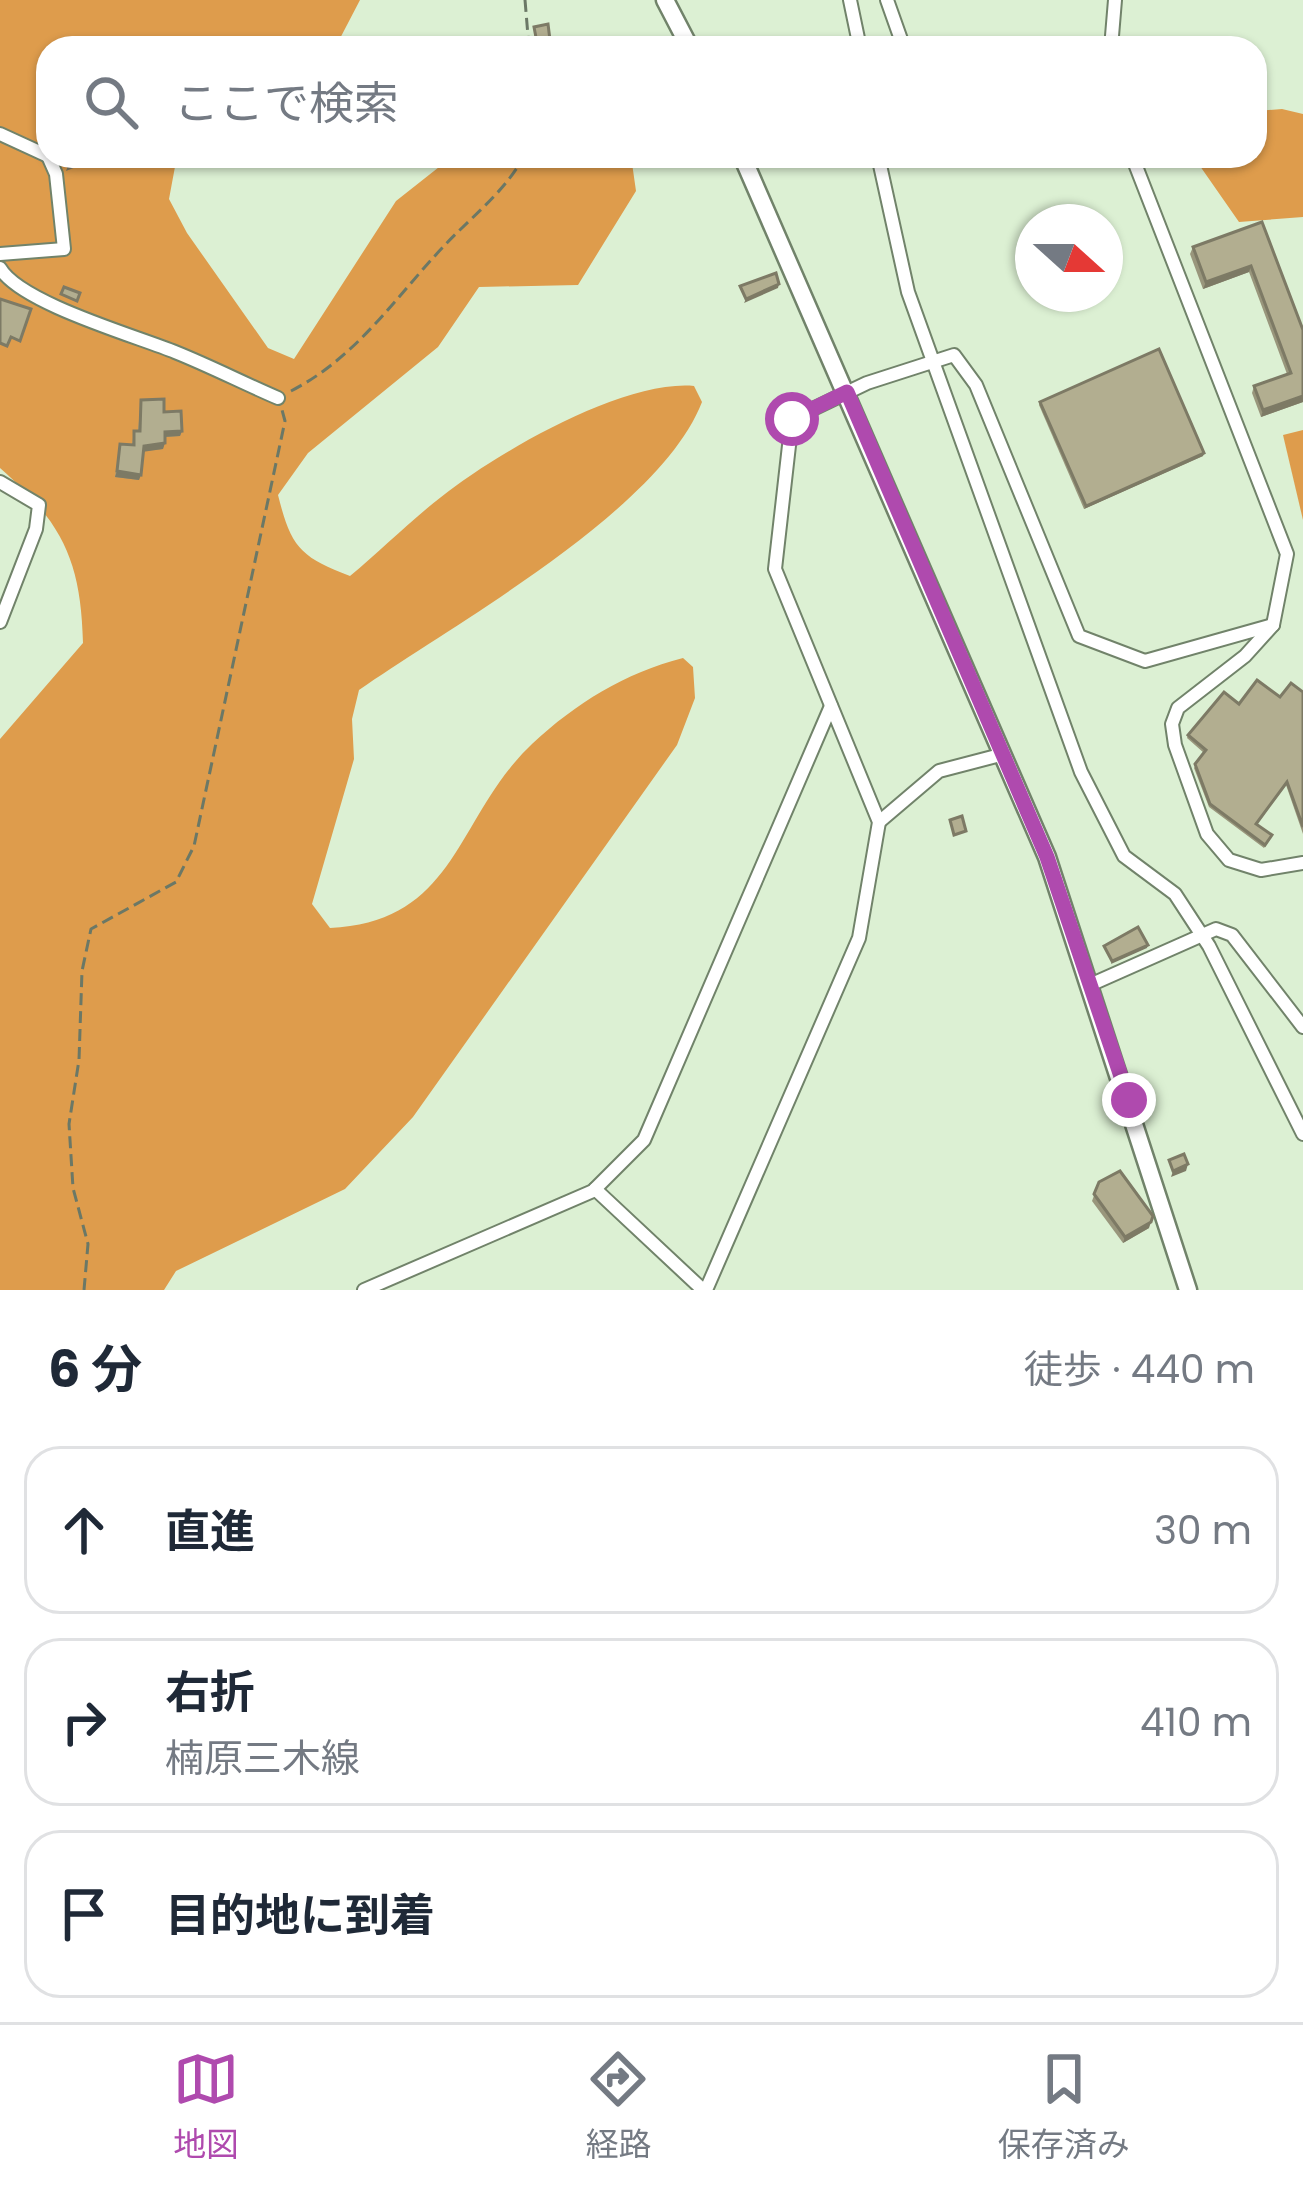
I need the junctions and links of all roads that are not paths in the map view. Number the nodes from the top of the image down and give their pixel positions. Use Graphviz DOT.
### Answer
graph roads {
  1 [pos="665,0"];
  2 [pos="850,0"];
  3 [pos="887,0"];
  4 [pos="1114,0"];
  5 [pos="684,36"];
  6 [pos="858,36"];
  7 [pos="900,36"];
  8 [pos="1112,36"];
  9 [pos="0,134"];
  10 [pos="36,150"];
  11 [pos="50,168"];
  12 [pos="747,168"];
  13 [pos="881,168"];
  14 [pos="1137,168"];
  15 [pos="0,254"];
  16 [pos="0,268"];
  17 [pos="933,359"];
  18 [pos="847,392"];
  19 [pos="278,398"];
  20 [pos="0,482"];
  21 [pos="0,622"];
  22 [pos="1274,625"];
  23 [pos="832,706"];
  24 [pos="1004,754"];
  25 [pos="878,822"];
  26 [pos="1303,862"];
  27 [pos="1200,933"];
  28 [pos="1092,984"];
  29 [pos="1303,1027"];
  30 [pos="1303,1133"];
  31 [pos="595,1189"];
  32 [pos="364,1290"];
  33 [pos="705,1290"];
  34 [pos="1188,1290"];
  1 -- 5 [label="main road"];
  2 -- 6 [label="street"];
  3 -- 7 [label="street"];
  4 -- 8 [label="street"];
  9 -- 10 [label="street"];
  11 -- 15 [label="street"];
  12 -- 18 [label="main road"];
  13 -- 17 [label="street"];
  14 -- 22 [label="street"];
  16 -- 19 [label="street"];
  17 -- 18 [label="street"];
  17 -- 22 [label="street"];
  17 -- 27 [label="street"];
  18 -- 23 [label="street"];
  18 -- 24 [label="main road"];
  20 -- 21 [label="street"];
  22 -- 26 [label="street"];
  23 -- 25 [label="street"];
  23 -- 31 [label="street"];
  24 -- 25 [label="street"];
  24 -- 28 [label="main road"];
  25 -- 33 [label="street"];
  27 -- 28 [label="street"];
  27 -- 29 [label="street"];
  27 -- 30 [label="street"];
  28 -- 34 [label="main road"];
  31 -- 32 [label="street"];
  31 -- 33 [label="street"];
}
